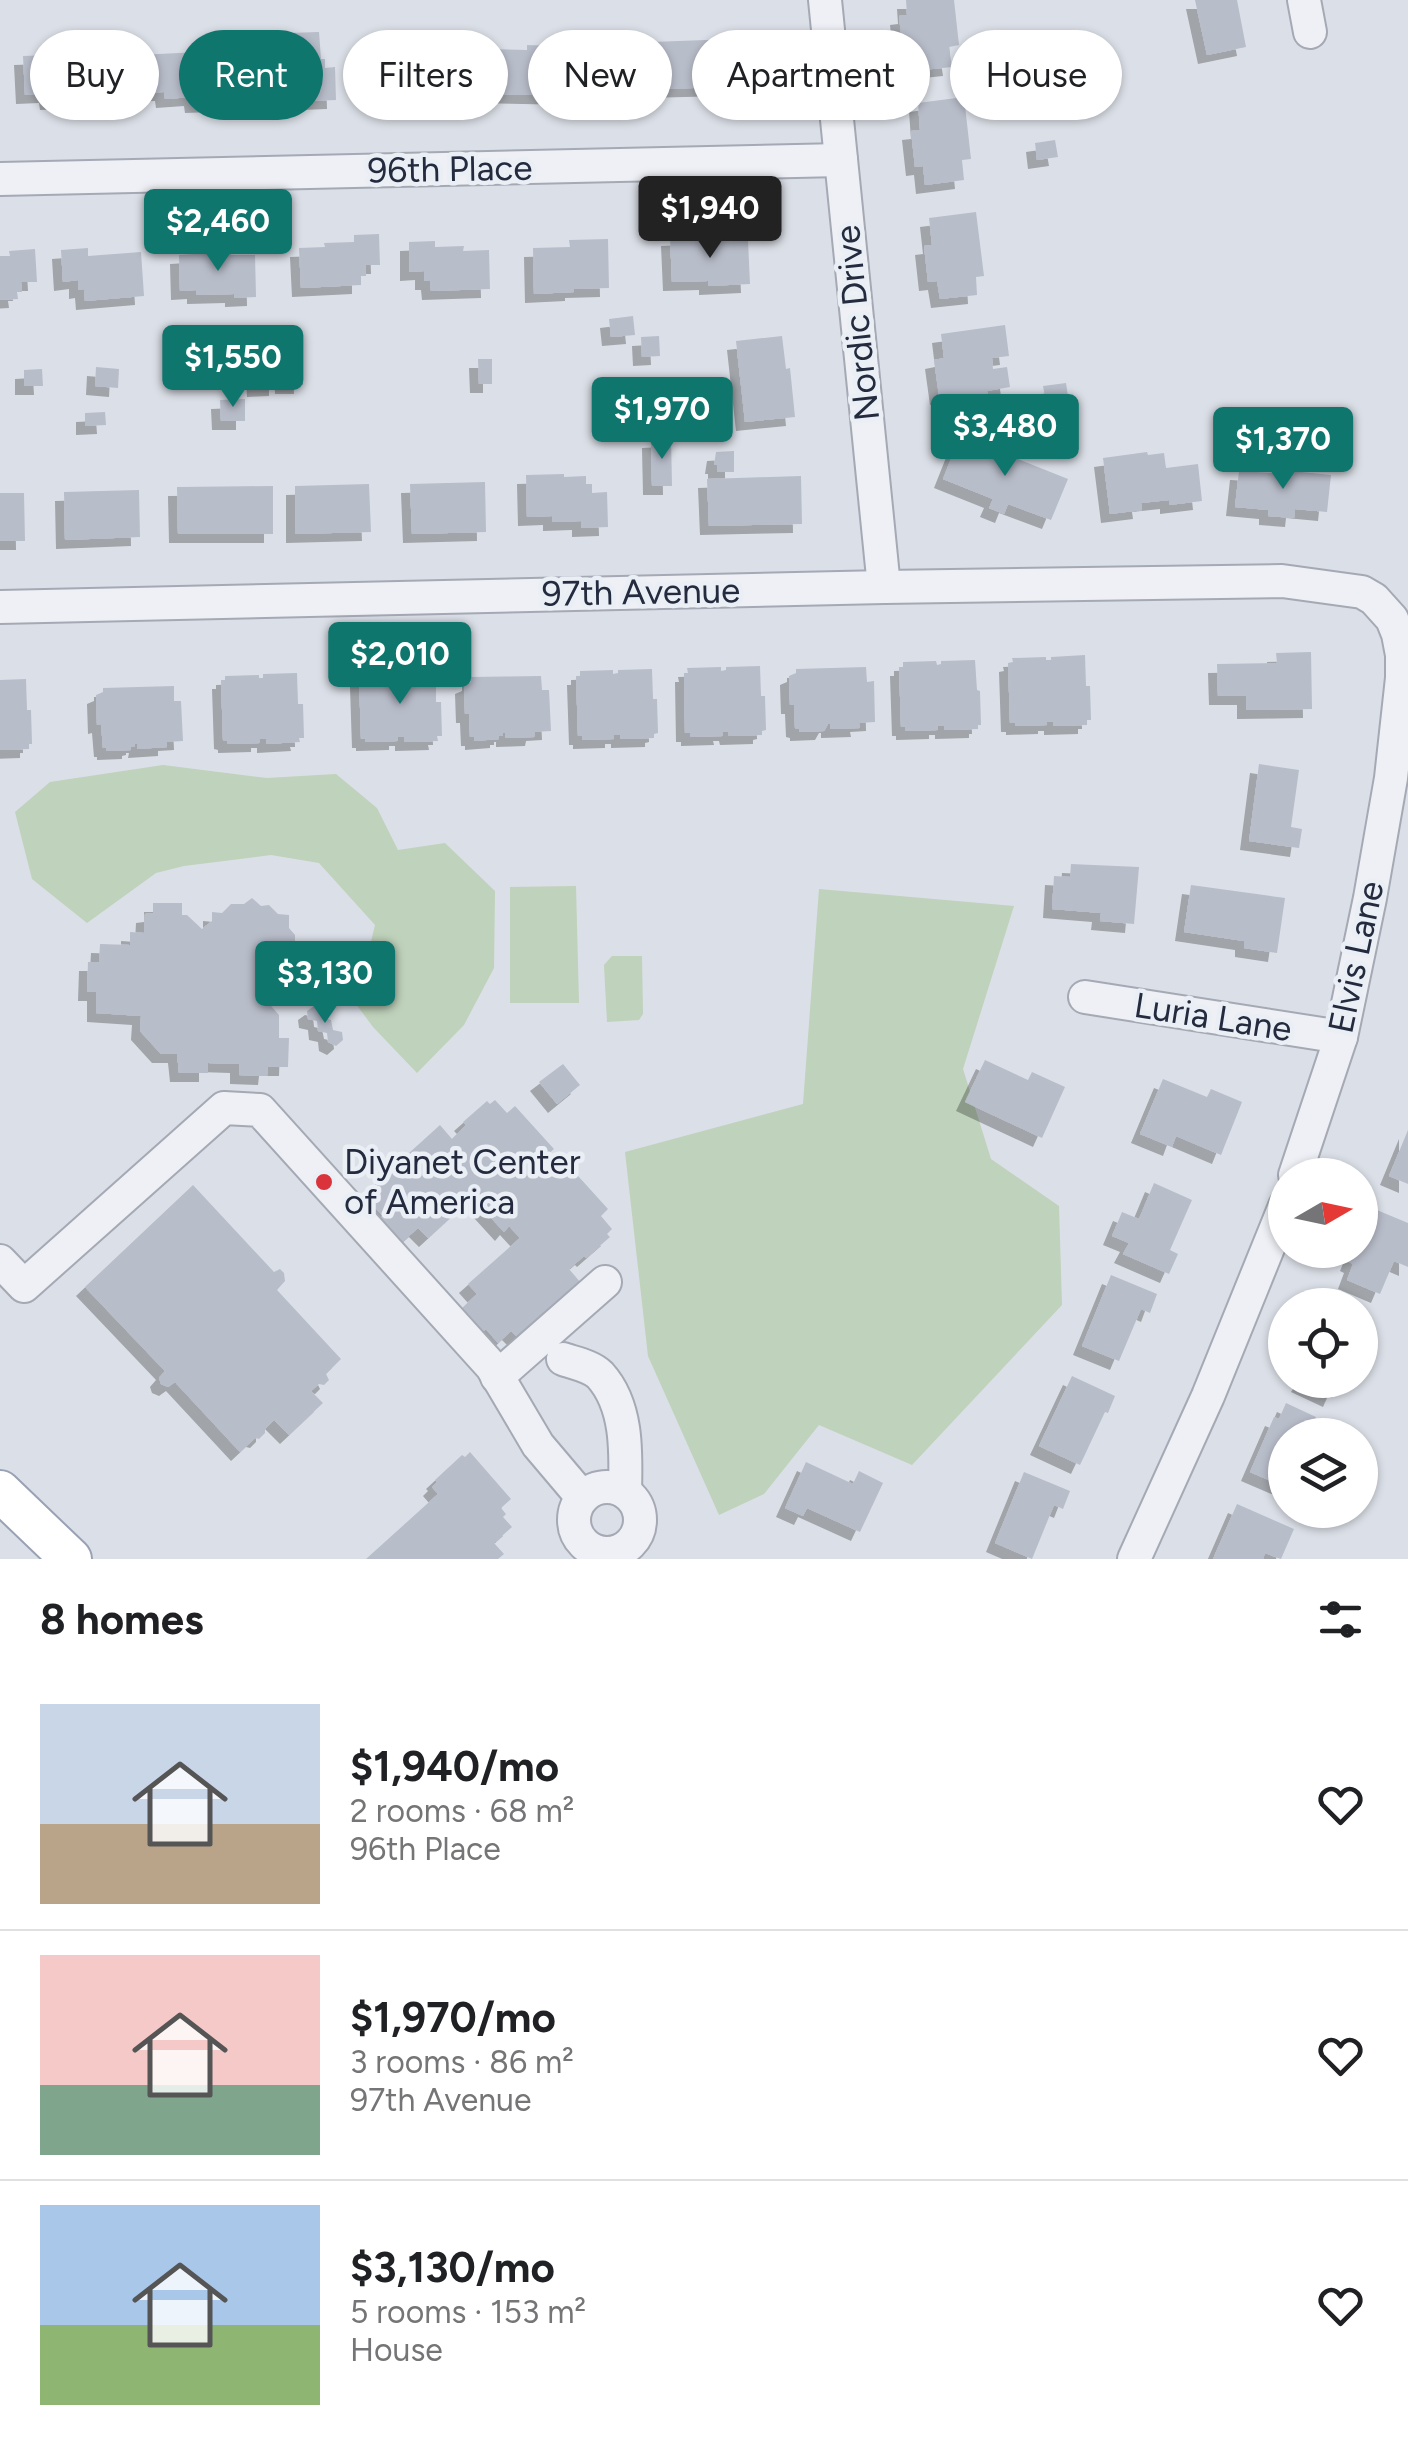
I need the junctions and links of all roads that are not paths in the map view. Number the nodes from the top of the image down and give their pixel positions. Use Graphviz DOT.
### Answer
graph roads {
  1 [pos="825,0"];
  2 [pos="841,160"];
  3 [pos="0,179"];
  4 [pos="1282,581"];
  5 [pos="884,587"];
  6 [pos="0,607"];
  7 [pos="1085,997"];
  8 [pos="1341,1037"];
  9 [pos="1301,1158"];
  10 [pos="1268,1248"];
  11 [pos="0,1261"];
  12 [pos="605,1282"];
  13 [pos="563,1359"];
  14 [pos="498,1377"];
  15 [pos="0,1491"];
  16 [pos="625,1492"];
  17 [pos="582,1497"];
  18 [pos="589,1554"];
  19 [pos="71,1559"];
  20 [pos="1134,1559"];
  1 -- 2 [label="street, Nordic Drive"];
  2 -- 3 [label="street, 96th Place"];
  2 -- 5 [label="street, Nordic Drive"];
  4 -- 5 [label="street, 97th Avenue"];
  4 -- 8 [label="street, Elvis Lane"];
  5 -- 6 [label="street, 97th Avenue"];
  7 -- 8 [label="street, Luria Lane"];
  8 -- 9 [label="street, Elvis Lane"];
  10 -- 20 [label="street"];
  11 -- 14 [label="street"];
  12 -- 14 [label="street"];
  13 -- 16 [label="street"];
  14 -- 17 [label="street"];
  15 -- 19 [label="main road"];
  16 -- 17 [label="street"];
  16 -- 18 [label="street"];
  17 -- 18 [label="street"];
}
